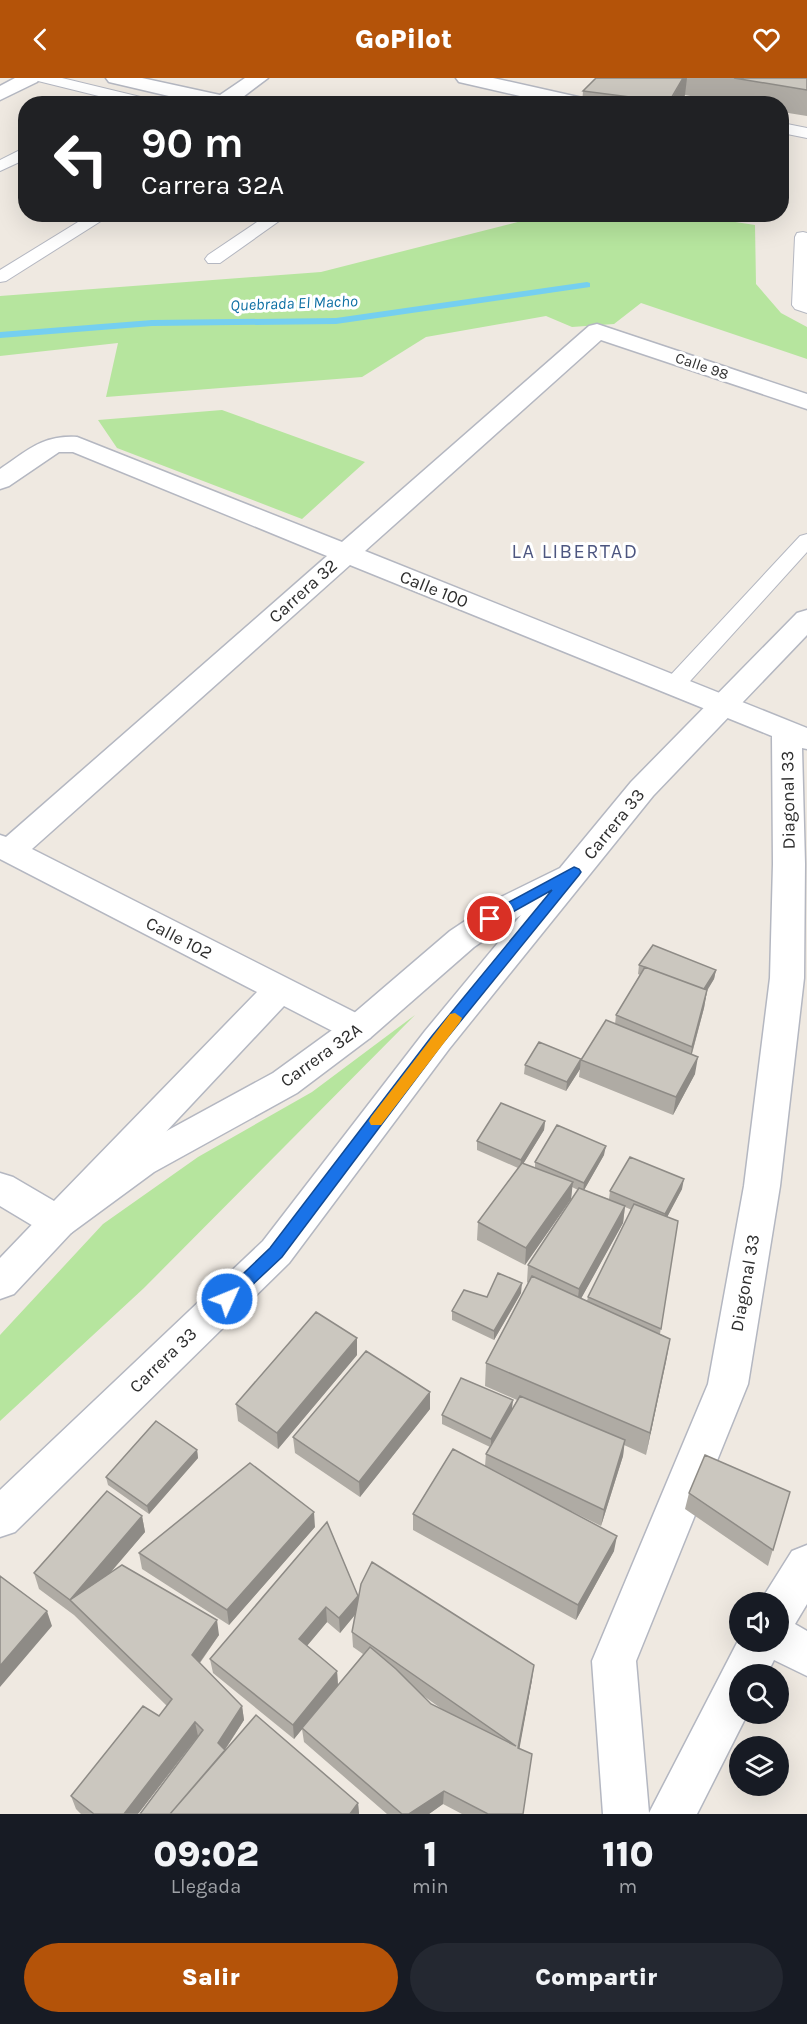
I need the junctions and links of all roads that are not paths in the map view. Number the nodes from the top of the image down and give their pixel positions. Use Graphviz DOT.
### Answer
graph roads {
  1 [pos="30,78"];
  2 [pos="43,78"];
  3 [pos="116,78"];
  4 [pos="258,78"];
  5 [pos="466,78"];
  6 [pos="0,94"];
  7 [pos="104,96"];
  8 [pos="197,96"];
  9 [pos="236,96"];
  10 [pos="548,96"];
  11 [pos="789,129"];
  12 [pos="807,133"];
  13 [pos="18,156"];
  14 [pos="0,166"];
  15 [pos="91,222"];
  16 [pos="269,222"];
  17 [pos="807,238"];
  18 [pos="214,260"];
  19 [pos="0,278"];
  20 [pos="807,309"];
  21 [pos="597,331"];
  22 [pos="807,402"];
  23 [pos="0,481"];
  24 [pos="807,540"];
  25 [pos="346,553"];
  26 [pos="807,620"];
  27 [pos="674,685"];
  28 [pos="722,704"];
  29 [pos="797,735"];
  30 [pos="5,849"];
  31 [pos="574,872"];
  32 [pos="280,989"];
  33 [pos="358,1029"];
  34 [pos="0,1188"];
  35 [pos="58,1222"];
  36 [pos="0,1283"];
  37 [pos="0,1518"];
  38 [pos="807,1565"];
  39 [pos="789,1594"];
  40 [pos="789,1644"];
  41 [pos="807,1655"];
  42 [pos="729,1704"];
  43 [pos="626,1814"];
  44 [pos="672,1814"];
  1 -- 6 [label="street"];
  2 -- 7 [label="lane"];
  3 -- 8 [label="street"];
  4 -- 9 [label="street"];
  5 -- 10 [label="street"];
  11 -- 12 [label="lane"];
  13 -- 14 [label="lane"];
  15 -- 19 [label="lane"];
  16 -- 18 [label="lane"];
  17 -- 20 [label="lane"];
  21 -- 22 [label="street, Calle 98"];
  21 -- 25 [label="street, Carrera 32"];
  23 -- 25 [label="street, Calle 100"];
  24 -- 27 [label="lane"];
  25 -- 27 [label="street, Calle 100"];
  25 -- 30 [label="street, Carrera 32"];
  26 -- 28 [label="street, Carrera 33"];
  27 -- 28 [label="street, Calle 100"];
  28 -- 29 [label="street, Calle 100"];
  28 -- 31 [label="street, Carrera 33"];
  29 -- 43 [label="street, Diagonal 33"];
  30 -- 32 [label="street, Calle 102"];
  31 -- 33 [label="street, Carrera 32A"];
  31 -- 37 [label="street, Carrera 33"];
  32 -- 33 [label="street, Calle 102"];
  32 -- 35 [label="street, Carrera 32A"];
  33 -- 35 [label="street, Carrera 32A"];
  34 -- 35 [label="street"];
  35 -- 36 [label="street, Carrera 32A"];
  38 -- 39 [label="street"];
  40 -- 41 [label="street"];
  42 -- 44 [label="street"];
}
